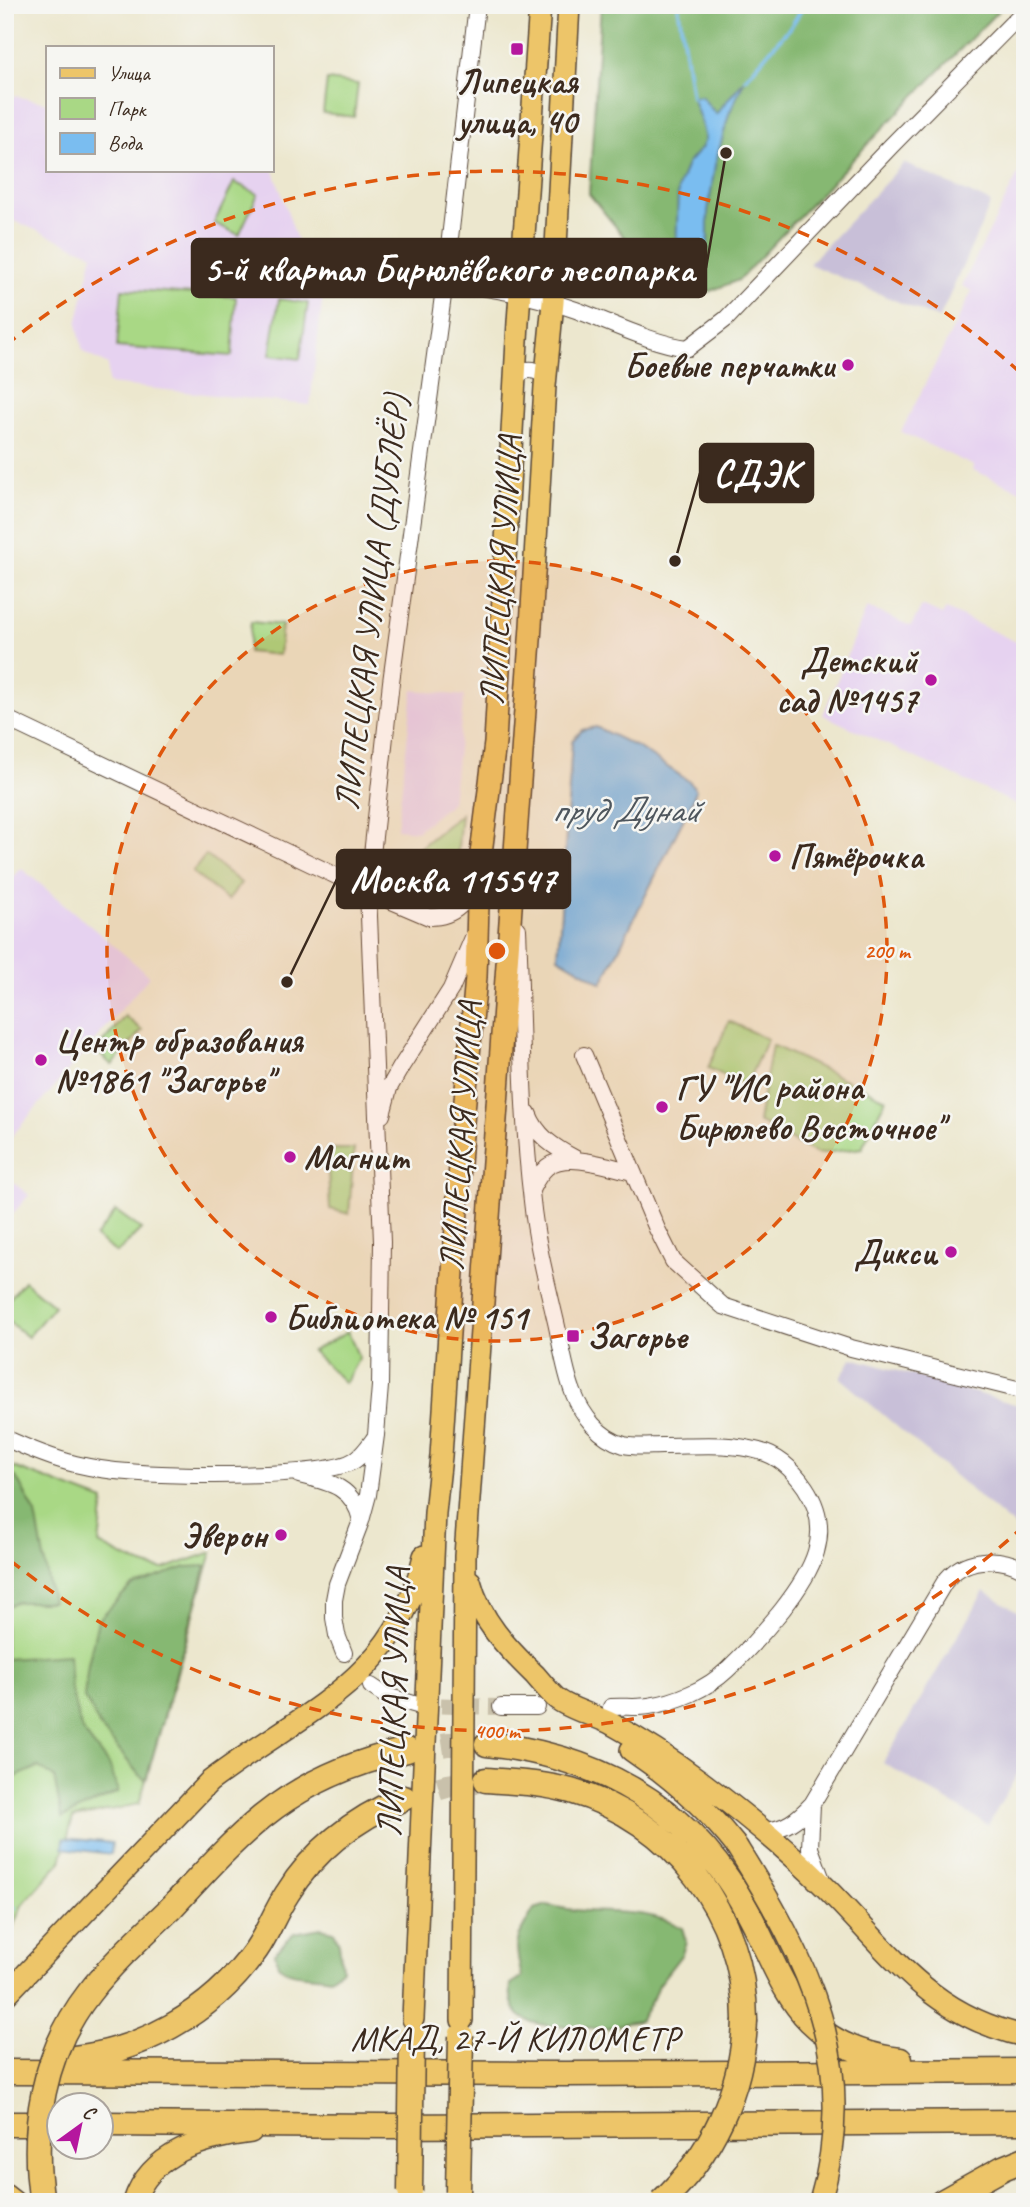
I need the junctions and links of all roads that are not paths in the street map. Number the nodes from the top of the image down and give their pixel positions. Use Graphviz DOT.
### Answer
graph roads {
  1 [pos="477,5"];
  2 [pos="540,5"];
  3 [pos="569,5"];
  4 [pos="1025,10"];
  5 [pos="445,281"];
  6 [pos="521,294"];
  7 [pos="553,302"];
  8 [pos="515,384"];
  9 [pos="545,386"];
  10 [pos="5,718"];
  11 [pos="514,857"];
  12 [pos="479,869"];
  13 [pos="368,891"];
  14 [pos="477,927"];
  15 [pos="584,1055"];
  16 [pos="525,1105"];
  17 [pos="379,1156"];
  18 [pos="578,1160"];
  19 [pos="633,1172"];
  20 [pos="531,1190"];
  21 [pos="1025,1391"];
  22 [pos="376,1435"];
  23 [pos="5,1438"];
  24 [pos="290,1473"];
  25 [pos="435,1513"];
  26 [pos="361,1521"];
  27 [pos="465,1556"];
  28 [pos="1025,1570"];
  29 [pos="344,1653"];
  30 [pos="371,1686"];
  31 [pos="558,1700"];
  32 [pos="417,1705"];
  33 [pos="501,1707"];
  34 [pos="537,1707"];
  35 [pos="611,1707"];
  36 [pos="487,1744"];
  37 [pos="407,1750"];
  38 [pos="486,1780"];
  39 [pos="404,1798"];
  40 [pos="812,1804"];
  41 [pos="764,1831"];
  42 [pos="826,1888"];
  43 [pos="5,1996"];
  44 [pos="413,2027"];
  45 [pos="461,2028"];
  46 [pos="1025,2036"];
  47 [pos="5,2064"];
  48 [pos="987,2071"];
  49 [pos="1025,2071"];
  50 [pos="5,2073"];
  51 [pos="1025,2122"];
  52 [pos="5,2124"];
  53 [pos="46,2124"];
  54 [pos="116,2124"];
  55 [pos="299,2126"];
  56 [pos="1025,2159"];
  57 [pos="5,2195"];
  58 [pos="410,2196"];
  59 [pos="457,2197"];
  60 [pos="947,2200"];
  61 [pos="15,2202"];
  62 [pos="41,2202"];
  63 [pos="134,2202"];
  64 [pos="661,2202"];
  65 [pos="821,2202"];
  1 -- 5 [label="street, ЛИПЕЦКАЯ УЛИЦА (ДУБЛЁР)"];
  2 -- 6 [label="main road, ЛИПЕЦКАЯ УЛИЦА"];
  3 -- 7 [label="main road, ЛИПЕЦКАЯ УЛИЦА"];
  4 -- 7 [label="street"];
  5 -- 6 [label="street"];
  5 -- 13 [label="street, ЛИПЕЦКАЯ УЛИЦА (ДУБЛЁР)"];
  6 -- 7 [label="street"];
  6 -- 8 [label="main road, ЛИПЕЦКАЯ УЛИЦА"];
  7 -- 9 [label="main road, ЛИПЕЦКАЯ УЛИЦА"];
  8 -- 9 [label="street"];
  8 -- 12 [label="main road, ЛИПЕЦКАЯ УЛИЦА"];
  9 -- 11 [label="main road, ЛИПЕЦКАЯ УЛИЦА"];
  10 -- 13 [label="street"];
  11 -- 16 [label="street"];
  11 -- 27 [label="main road, ЛИПЕЦКАЯ УЛИЦА"];
  12 -- 13 [label="street"];
  12 -- 14 [label="main road, ЛИПЕЦКАЯ УЛИЦА"];
  13 -- 17 [label="street, ЛИПЕЦКАЯ УЛИЦА (ДУБЛЁР)"];
  14 -- 17 [label="street"];
  14 -- 25 [label="main road, ЛИПЕЦКАЯ УЛИЦА"];
  15 -- 19 [label="street"];
  16 -- 18 [label="street"];
  16 -- 20 [label="street"];
  17 -- 22 [label="street, ЛИПЕЦКАЯ УЛИЦА (ДУБЛЁР)"];
  18 -- 19 [label="street"];
  18 -- 20 [label="street"];
  19 -- 21 [label="street"];
  20 -- 35 [label="street"];
  22 -- 24 [label="street"];
  22 -- 26 [label="street, ЛИПЕЦКАЯ УЛИЦА (ДУБЛЁР)"];
  23 -- 24 [label="street"];
  24 -- 26 [label="street"];
  25 -- 43 [label="main road"];
  25 -- 44 [label="main road, ЛИПЕЦКАЯ УЛИЦА"];
  26 -- 29 [label="street, ЛИПЕЦКАЯ УЛИЦА (ДУБЛЁР)"];
  27 -- 31 [label="main road"];
  27 -- 45 [label="main road, ЛИПЕЦКАЯ УЛИЦА"];
  28 -- 40 [label="street"];
  30 -- 32 [label="street"];
  31 -- 41 [label="main road"];
  31 -- 65 [label="main road, bridge"];
  33 -- 34 [label="street"];
  36 -- 48 [label="highway"];
  37 -- 62 [label="highway, bridge"];
  38 -- 64 [label="highway, bridge"];
  39 -- 47 [label="highway"];
  40 -- 41 [label="street"];
  40 -- 42 [label="street"];
  41 -- 42 [label="main road"];
  42 -- 46 [label="main road"];
  44 -- 58 [label="highway, bridge"];
  45 -- 59 [label="highway, bridge"];
  48 -- 49 [label="highway, МКАД, 27-Й КИЛОМЕТР"];
  48 -- 50 [label="highway, МКАД, 27-Й КИЛОМЕТР"];
  51 -- 55 [label="highway"];
  52 -- 53 [label="highway"];
  54 -- 55 [label="highway"];
  55 -- 63 [label="main road"];
  56 -- 60 [label="highway"];
  57 -- 61 [label="main road"];
}
